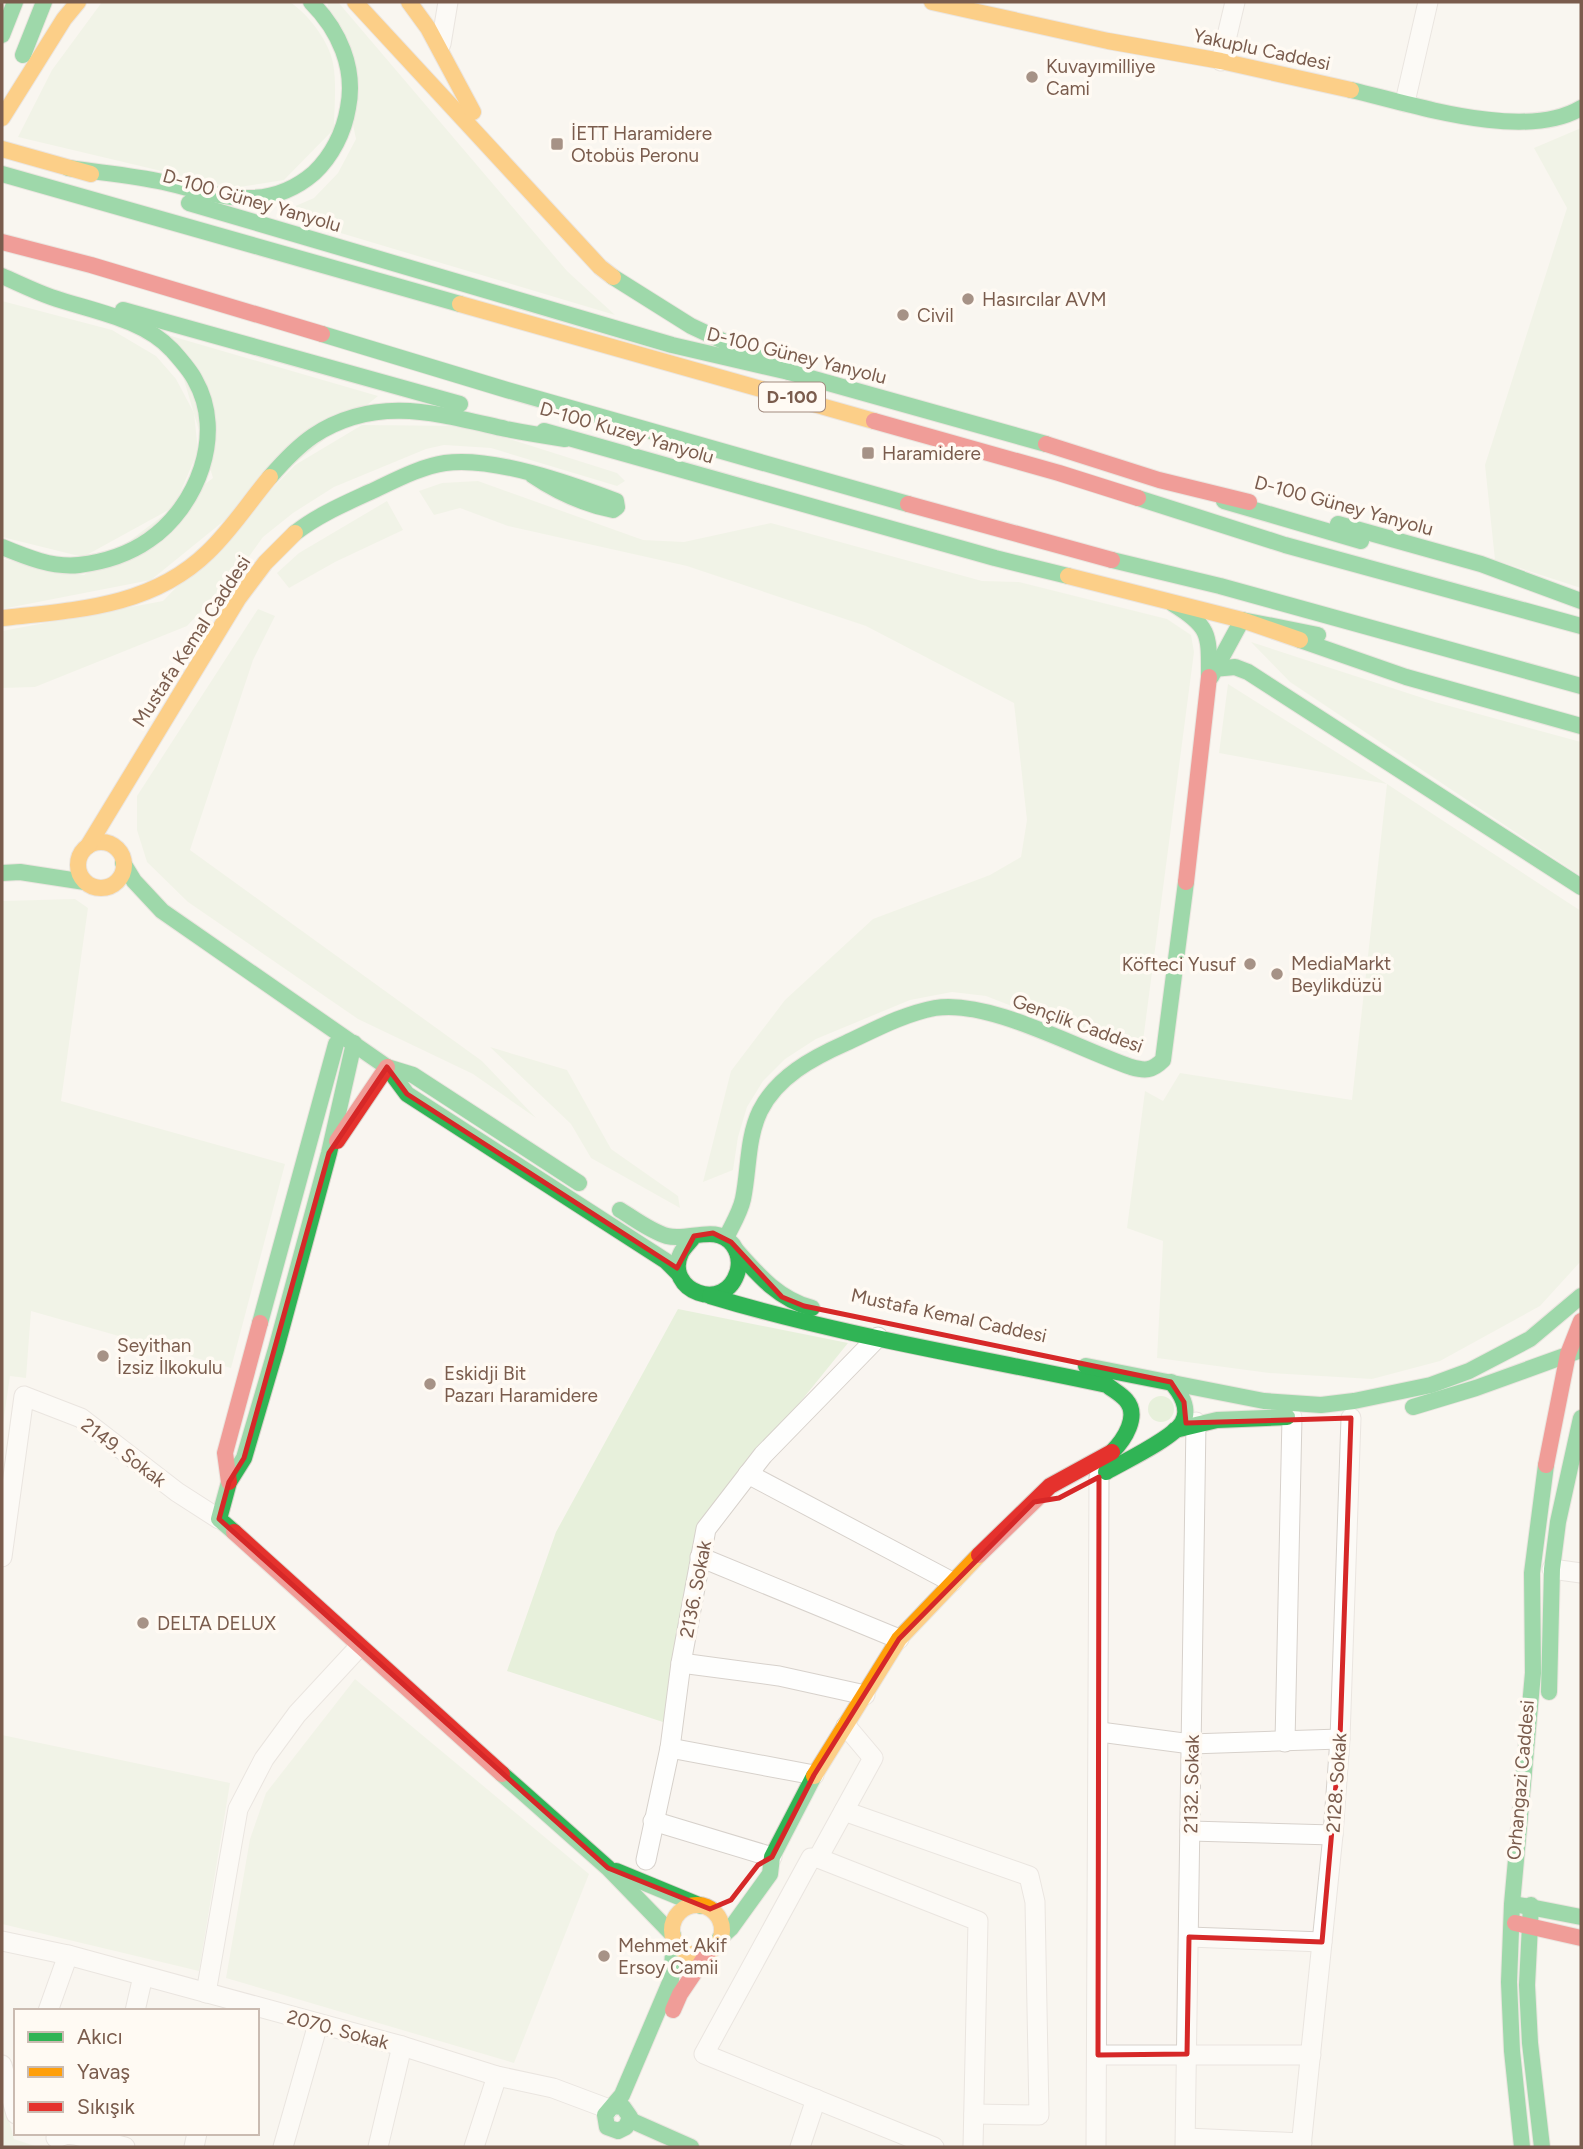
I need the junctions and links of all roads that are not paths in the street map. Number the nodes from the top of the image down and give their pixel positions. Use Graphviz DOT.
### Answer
graph roads {
  1 [pos="15,2"];
  2 [pos="44,2"];
  3 [pos="78,2"];
  4 [pos="311,2"];
  5 [pos="355,2"];
  6 [pos="409,2"];
  7 [pos="448,2"];
  8 [pos="932,2"];
  9 [pos="1020,2"];
  10 [pos="1235,2"];
  11 [pos="1429,2"];
  12 [pos="1015,20"];
  13 [pos="2,35"];
  14 [pos="441,52"];
  15 [pos="1221,61"];
  16 [pos="1405,102"];
  17 [pos="1581,108"];
  18 [pos="2,110"];
  19 [pos="2,118"];
  20 [pos="2,149"];
  21 [pos="68,168"];
  22 [pos="2,174"];
  23 [pos="537,200"];
  24 [pos="2,242"];
  25 [pos="2,276"];
  26 [pos="789,372"];
  27 [pos="565,439"];
  28 [pos="532,475"];
  29 [pos="1159,480"];
  30 [pos="2,547"];
  31 [pos="1157,597"];
  32 [pos="1581,601"];
  33 [pos="1581,612"];
  34 [pos="2,618"];
  35 [pos="1242,620"];
  36 [pos="1581,626"];
  37 [pos="1375,649"];
  38 [pos="1211,675"];
  39 [pos="1581,686"];
  40 [pos="1581,726"];
  41 [pos="129,782"];
  42 [pos="85,848"];
  43 [pos="122,859"];
  44 [pos="20,872"];
  45 [pos="2,873"];
  46 [pos="85,882"];
  47 [pos="1581,887"];
  48 [pos="103,888"];
  49 [pos="162,911"];
  50 [pos="340,1033"];
  51 [pos="354,1043"];
  52 [pos="387,1067"];
  53 [pos="329,1153"];
  54 [pos="694,1236"];
  55 [pos="726,1238"];
  56 [pos="737,1251"];
  57 [pos="678,1273"];
  58 [pos="710,1296"];
  59 [pos="1581,1296"];
  60 [pos="1581,1321"];
  61 [pos="873,1324"];
  62 [pos="951,1337"];
  63 [pos="1575,1352"];
  64 [pos="1166,1381"];
  65 [pos="1393,1411"];
  66 [pos="1131,1415"];
  67 [pos="1358,1417"];
  68 [pos="1292,1418"];
  69 [pos="1581,1418"];
  70 [pos="1196,1422"];
  71 [pos="1175,1430"];
  72 [pos="1157,1441"];
  73 [pos="748,1474"];
  74 [pos="1099,1477"];
  75 [pos="229,1482"];
  76 [pos="1034,1502"];
  77 [pos="219,1519"];
  78 [pos="2,1557"];
  79 [pos="700,1558"];
  80 [pos="1552,1569"];
  81 [pos="1581,1573"];
  82 [pos="952,1582"];
  83 [pos="899,1639"];
  84 [pos="359,1647"];
  85 [pos="681,1663"];
  86 [pos="865,1695"];
  87 [pos="1547,1711"];
  88 [pos="846,1726"];
  89 [pos="1100,1732"];
  90 [pos="1340,1739"];
  91 [pos="1285,1742"];
  92 [pos="1191,1744"];
  93 [pos="670,1748"];
  94 [pos="814,1775"];
  95 [pos="844,1811"];
  96 [pos="653,1821"];
  97 [pos="1190,1831"];
  98 [pos="1333,1835"];
  99 [pos="772,1857"];
  100 [pos="818,1858"];
  101 [pos="646,1860"];
  102 [pos="608,1868"];
  103 [pos="1531,1899"];
  104 [pos="1512,1904"];
  105 [pos="706,1908"];
  106 [pos="1581,1917"];
  107 [pos="1511,1922"];
  108 [pos="1529,1928"];
  109 [pos="1189,1937"];
  110 [pos="673,1938"];
  111 [pos="720,1938"];
  112 [pos="1581,1938"];
  113 [pos="2,1941"];
  114 [pos="1322,1942"];
  115 [pos="709,1951"];
  116 [pos="68,1955"];
  117 [pos="144,1976"];
  118 [pos="206,1993"];
  119 [pos="229,2005"];
  120 [pos="49,2009"];
  121 [pos="136,2009"];
  122 [pos="248,2009"];
  123 [pos="259,2011"];
  124 [pos="318,2024"];
  125 [pos="402,2046"];
  126 [pos="1187,2053"];
  127 [pos="1098,2055"];
  128 [pos="1311,2055"];
  129 [pos="2,2065"];
  130 [pos="504,2078"];
  131 [pos="12,2088"];
  132 [pos="816,2099"];
  133 [pos="974,2113"];
  134 [pos="615,2122"];
  135 [pos="79,2135"];
  136 [pos="104,2137"];
  137 [pos="1185,2143"];
  138 [pos="1301,2145"];
  139 [pos="125,2147"];
  140 [pos="283,2147"];
  141 [pos="378,2147"];
  142 [pos="474,2147"];
  143 [pos="657,2147"];
  144 [pos="691,2147"];
  145 [pos="800,2147"];
  146 [pos="934,2147"];
  147 [pos="973,2147"];
  148 [pos="1096,2147"];
  149 [pos="1522,2147"];
  150 [pos="1542,2147"];
  1 -- 13 [label="main road"];
  2 -- 18 [label="main road"];
  3 -- 19 [label="main road"];
  4 -- 21 [label="main road"];
  5 -- 23 [label="main road"];
  6 -- 14 [label="main road"];
  7 -- 14 [label="street"];
  8 -- 12 [label="main road, Yakuplu Caddesi"];
  9 -- 12 [label="main road"];
  10 -- 15 [label="street"];
  11 -- 16 [label="street"];
  12 -- 15 [label="main road, Yakuplu Caddesi"];
  14 -- 23 [label="main road"];
  15 -- 16 [label="main road, Yakuplu Caddesi"];
  16 -- 17 [label="main road, Yakuplu Caddesi"];
  20 -- 21 [label="main road, D-100 Güney Yanyolu"];
  21 -- 26 [label="main road, D-100 Güney Yanyolu"];
  22 -- 36 [label="main road, D-100"];
  23 -- 26 [label="main road"];
  24 -- 39 [label="main road"];
  25 -- 27 [label="main road, D-100 Kuzey Yanyolu"];
  25 -- 30 [label="main road"];
  26 -- 29 [label="main road, D-100 Güney Yanyolu"];
  27 -- 31 [label="main road, D-100 Kuzey Yanyolu"];
  27 -- 34 [label="main road"];
  28 -- 41 [label="main road, Mustafa Kemal Caddesi"];
  29 -- 32 [label="main road, D-100 Güney Yanyolu"];
  29 -- 33 [label="main road"];
  31 -- 35 [label="main road, D-100 Kuzey Yanyolu"];
  31 -- 38 [label="main road"];
  35 -- 37 [label="main road"];
  35 -- 38 [label="main road"];
  35 -- 40 [label="main road"];
  38 -- 47 [label="main road"];
  38 -- 55 [label="main road, Gençlik Caddesi"];
  41 -- 42 [label="main road, Mustafa Kemal Caddesi"];
  41 -- 43 [label="main road, Mustafa Kemal Caddesi"];
  42 -- 43 [label="main road"];
  42 -- 44 [label="main road"];
  42 -- 46 [label="main road"];
  43 -- 48 [label="main road"];
  43 -- 49 [label="main road, Mustafa Kemal Caddesi"];
  44 -- 45 [label="main road"];
  44 -- 46 [label="main road"];
  46 -- 48 [label="main road"];
  48 -- 49 [label="main road, Mustafa Kemal Caddesi"];
  49 -- 50 [label="main road, Mustafa Kemal Caddesi"];
  50 -- 51 [label="main road, Mustafa Kemal Caddesi"];
  50 -- 75 [label="main road"];
  51 -- 52 [label="main road, Mustafa Kemal Caddesi"];
  51 -- 53 [label="main road"];
  52 -- 53 [label="main road"];
  52 -- 54 [label="main road, Mustafa Kemal Caddesi"];
  52 -- 57 [label="main road, Mustafa Kemal Caddesi"];
  53 -- 75 [label="main road"];
  54 -- 55 [label="main road"];
  54 -- 57 [label="main road"];
  55 -- 56 [label="main road"];
  56 -- 58 [label="main road"];
  56 -- 61 [label="main road, Mustafa Kemal Caddesi"];
  57 -- 58 [label="main road"];
  58 -- 61 [label="main road, Mustafa Kemal Caddesi"];
  59 -- 64 [label="main road, Mustafa Kemal Caddesi"];
  60 -- 63 [label="main road"];
  61 -- 66 [label="main road, Mustafa Kemal Caddesi"];
  61 -- 73 [label="street, 2136. Sokak"];
  62 -- 64 [label="main road, Mustafa Kemal Caddesi"];
  63 -- 65 [label="main road"];
  63 -- 104 [label="main road"];
  64 -- 66 [label="main road"];
  64 -- 71 [label="main road"];
  66 -- 72 [label="main road"];
  66 -- 76 [label="main road"];
  67 -- 68 [label="main road"];
  67 -- 90 [label="street, 2128. Sokak"];
  68 -- 70 [label="main road"];
  68 -- 91 [label="street"];
  69 -- 80 [label="main road, Orhangazi Caddesi"];
  70 -- 71 [label="main road"];
  70 -- 92 [label="street, 2132. Sokak"];
  71 -- 72 [label="main road"];
  72 -- 74 [label="main road"];
  73 -- 79 [label="street, 2136. Sokak"];
  73 -- 82 [label="street"];
  74 -- 76 [label="main road"];
  74 -- 89 [label="street"];
  75 -- 77 [label="main road"];
  76 -- 82 [label="main road"];
  77 -- 78 [label="street, 2149. Sokak"];
  77 -- 84 [label="main road"];
  79 -- 83 [label="street"];
  79 -- 85 [label="street, 2136. Sokak"];
  80 -- 81 [label="street"];
  80 -- 87 [label="main road, Orhangazi Caddesi"];
  82 -- 83 [label="main road"];
  83 -- 86 [label="main road"];
  84 -- 102 [label="main road"];
  84 -- 118 [label="street"];
  85 -- 86 [label="street"];
  85 -- 93 [label="street, 2136. Sokak"];
  86 -- 88 [label="main road"];
  88 -- 94 [label="main road"];
  88 -- 95 [label="street"];
  89 -- 92 [label="street"];
  89 -- 127 [label="street"];
  90 -- 91 [label="street"];
  90 -- 98 [label="street, 2128. Sokak"];
  91 -- 92 [label="street"];
  92 -- 97 [label="street, 2132. Sokak"];
  93 -- 94 [label="street"];
  93 -- 96 [label="street, 2136. Sokak"];
  94 -- 99 [label="main road"];
  95 -- 100 [label="street"];
  95 -- 133 [label="street"];
  96 -- 99 [label="street"];
  96 -- 101 [label="street, 2136. Sokak"];
  97 -- 98 [label="street"];
  97 -- 109 [label="street, 2132. Sokak"];
  98 -- 114 [label="street, 2128. Sokak"];
  99 -- 105 [label="main road"];
  99 -- 111 [label="main road"];
  100 -- 132 [label="street"];
  100 -- 133 [label="street"];
  102 -- 105 [label="main road"];
  102 -- 110 [label="main road"];
  103 -- 104 [label="main road"];
  103 -- 106 [label="main road"];
  103 -- 108 [label="main road"];
  104 -- 107 [label="main road"];
  105 -- 110 [label="main road"];
  105 -- 111 [label="main road"];
  107 -- 108 [label="main road"];
  107 -- 149 [label="main road"];
  108 -- 112 [label="main road"];
  108 -- 150 [label="main road"];
  109 -- 114 [label="street"];
  109 -- 126 [label="street, 2132. Sokak"];
  110 -- 115 [label="main road"];
  110 -- 134 [label="main road"];
  111 -- 115 [label="main road"];
  113 -- 116 [label="street, 2070. Sokak"];
  114 -- 128 [label="street, 2128. Sokak"];
  115 -- 134 [label="main road"];
  116 -- 117 [label="street, 2070. Sokak"];
  116 -- 120 [label="street"];
  117 -- 118 [label="street, 2070. Sokak"];
  117 -- 121 [label="street"];
  118 -- 119 [label="street, 2070. Sokak"];
  119 -- 122 [label="street, 2070. Sokak"];
  123 -- 124 [label="street, 2070. Sokak"];
  124 -- 125 [label="street, 2070. Sokak"];
  124 -- 140 [label="street"];
  125 -- 130 [label="street, 2070. Sokak"];
  125 -- 141 [label="street"];
  126 -- 127 [label="street"];
  126 -- 128 [label="street"];
  126 -- 137 [label="street, 2132. Sokak"];
  127 -- 148 [label="street"];
  128 -- 138 [label="street, 2128. Sokak"];
  129 -- 131 [label="street"];
  130 -- 134 [label="street, 2070. Sokak"];
  130 -- 142 [label="street"];
  132 -- 145 [label="street"];
  132 -- 146 [label="street"];
  133 -- 147 [label="street"];
  134 -- 143 [label="main road"];
  134 -- 144 [label="main road"];
  135 -- 136 [label="street"];
  136 -- 139 [label="street"];
  137 -- 138 [label="street"];
}
